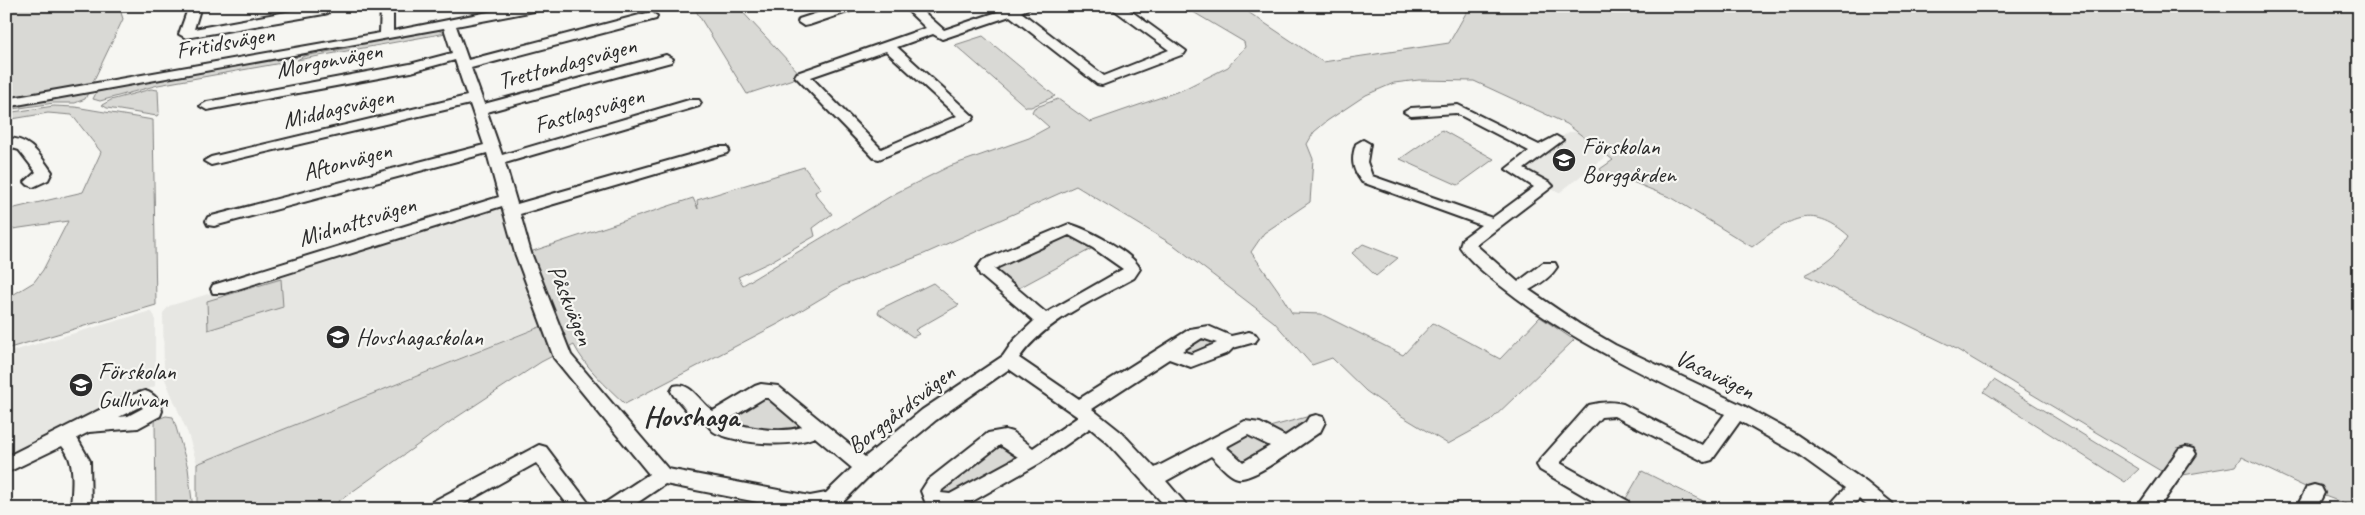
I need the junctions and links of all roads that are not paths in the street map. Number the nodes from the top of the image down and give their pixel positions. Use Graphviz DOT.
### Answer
graph roads {
  1 [pos="195,6"];
  2 [pos="325,6"];
  3 [pos="387,6"];
  4 [pos="539,6"];
  5 [pos="852,6"];
  6 [pos="909,6"];
  7 [pos="1028,6"];
  8 [pos="1115,6"];
  9 [pos="1012,12"];
  10 [pos="650,16"];
  11 [pos="804,22"];
  12 [pos="449,24"];
  13 [pos="935,29"];
  14 [pos="386,36"];
  15 [pos="888,46"];
  16 [pos="666,59"];
  17 [pos="462,60"];
  18 [pos="6,103"];
  19 [pos="694,103"];
  20 [pos="478,104"];
  21 [pos="206,106"];
  22 [pos="1411,112"];
  23 [pos="1556,140"];
  24 [pos="6,142"];
  25 [pos="1363,144"];
  26 [pos="722,150"];
  27 [pos="1540,151"];
  28 [pos="494,154"];
  29 [pos="211,161"];
  30 [pos="33,182"];
  31 [pos="511,205"];
  32 [pos="214,221"];
  33 [pos="1493,224"];
  34 [pos="1549,267"];
  35 [pos="219,289"];
  36 [pos="1519,289"];
  37 [pos="1045,321"];
  38 [pos="1249,338"];
  39 [pos="1227,343"];
  40 [pos="1168,352"];
  41 [pos="1009,360"];
  42 [pos="680,391"];
  43 [pos="1737,411"];
  44 [pos="1085,413"];
  45 [pos="714,419"];
  46 [pos="1316,422"];
  47 [pos="88,425"];
  48 [pos="815,429"];
  49 [pos="65,437"];
  50 [pos="1286,445"];
  51 [pos="1213,446"];
  52 [pos="2186,454"];
  53 [pos="1033,458"];
  54 [pos="6,466"];
  55 [pos="865,468"];
  56 [pos="662,476"];
  57 [pos="1152,479"];
  58 [pos="1860,487"];
  59 [pos="1620,507"];
  60 [pos="81,509"];
  61 [pos="437,509"];
  62 [pos="583,509"];
  63 [pos="612,509"];
  64 [pos="1180,509"];
  65 [pos="1836,509"];
  66 [pos="1885,509"];
  67 [pos="2146,509"];
  1 -- 2 [label="street"];
  3 -- 14 [label="street"];
  4 -- 12 [label="street, Fritidsvägen"];
  5 -- 11 [label="street"];
  6 -- 13 [label="street"];
  7 -- 9 [label="street"];
  8 -- 9 [label="street"];
  9 -- 13 [label="street"];
  10 -- 17 [label="street, Morgonvägen"];
  12 -- 14 [label="street, Fritidsvägen"];
  12 -- 17 [label="street, Påskvägen"];
  13 -- 15 [label="street"];
  14 -- 18 [label="street, Fritidsvägen"];
  15 -- 15 [label="street"];
  16 -- 20 [label="street, Trettondagsvägen"];
  17 -- 20 [label="street, Påskvägen"];
  17 -- 21 [label="street, Morgonvägen"];
  19 -- 28 [label="street, Fastlagsvägen"];
  20 -- 28 [label="street, Påskvägen"];
  20 -- 29 [label="street, Middagsvägen"];
  22 -- 27 [label="street"];
  23 -- 27 [label="street"];
  24 -- 30 [label="street"];
  25 -- 33 [label="street"];
  26 -- 31 [label="street"];
  27 -- 33 [label="street, Vasavägen"];
  28 -- 31 [label="street, Påskvägen"];
  28 -- 32 [label="street, Aftonvägen"];
  31 -- 35 [label="street, Midnattsvägen"];
  31 -- 56 [label="street, Påskvägen"];
  33 -- 36 [label="street, Vasavägen"];
  34 -- 36 [label="street"];
  36 -- 43 [label="street, Vasavägen"];
  37 -- 37 [label="street, Borggårdsvägen"];
  37 -- 41 [label="street, Borggårdsvägen"];
  38 -- 39 [label="street"];
  39 -- 40 [label="street"];
  39 -- 40 [label="street"];
  40 -- 44 [label="street"];
  41 -- 44 [label="street"];
  41 -- 55 [label="street, Borggårdsvägen"];
  42 -- 45 [label="street"];
  43 -- 58 [label="street, Vasavägen"];
  43 -- 59 [label="street"];
  44 -- 53 [label="street"];
  44 -- 57 [label="street"];
  45 -- 48 [label="street"];
  45 -- 48 [label="street"];
  46 -- 50 [label="street"];
  47 -- 49 [label="street"];
  48 -- 55 [label="street"];
  49 -- 54 [label="street"];
  49 -- 60 [label="street"];
  50 -- 51 [label="street"];
  50 -- 51 [label="street"];
  51 -- 57 [label="street"];
  52 -- 67 [label="street"];
  53 -- 53 [label="street"];
  55 -- 56 [label="street, Borggårdsvägen"];
  56 -- 63 [label="street"];
  57 -- 64 [label="street"];
  58 -- 65 [label="street"];
  58 -- 66 [label="street, Vasavägen"];
  61 -- 62 [label="street"];
}
